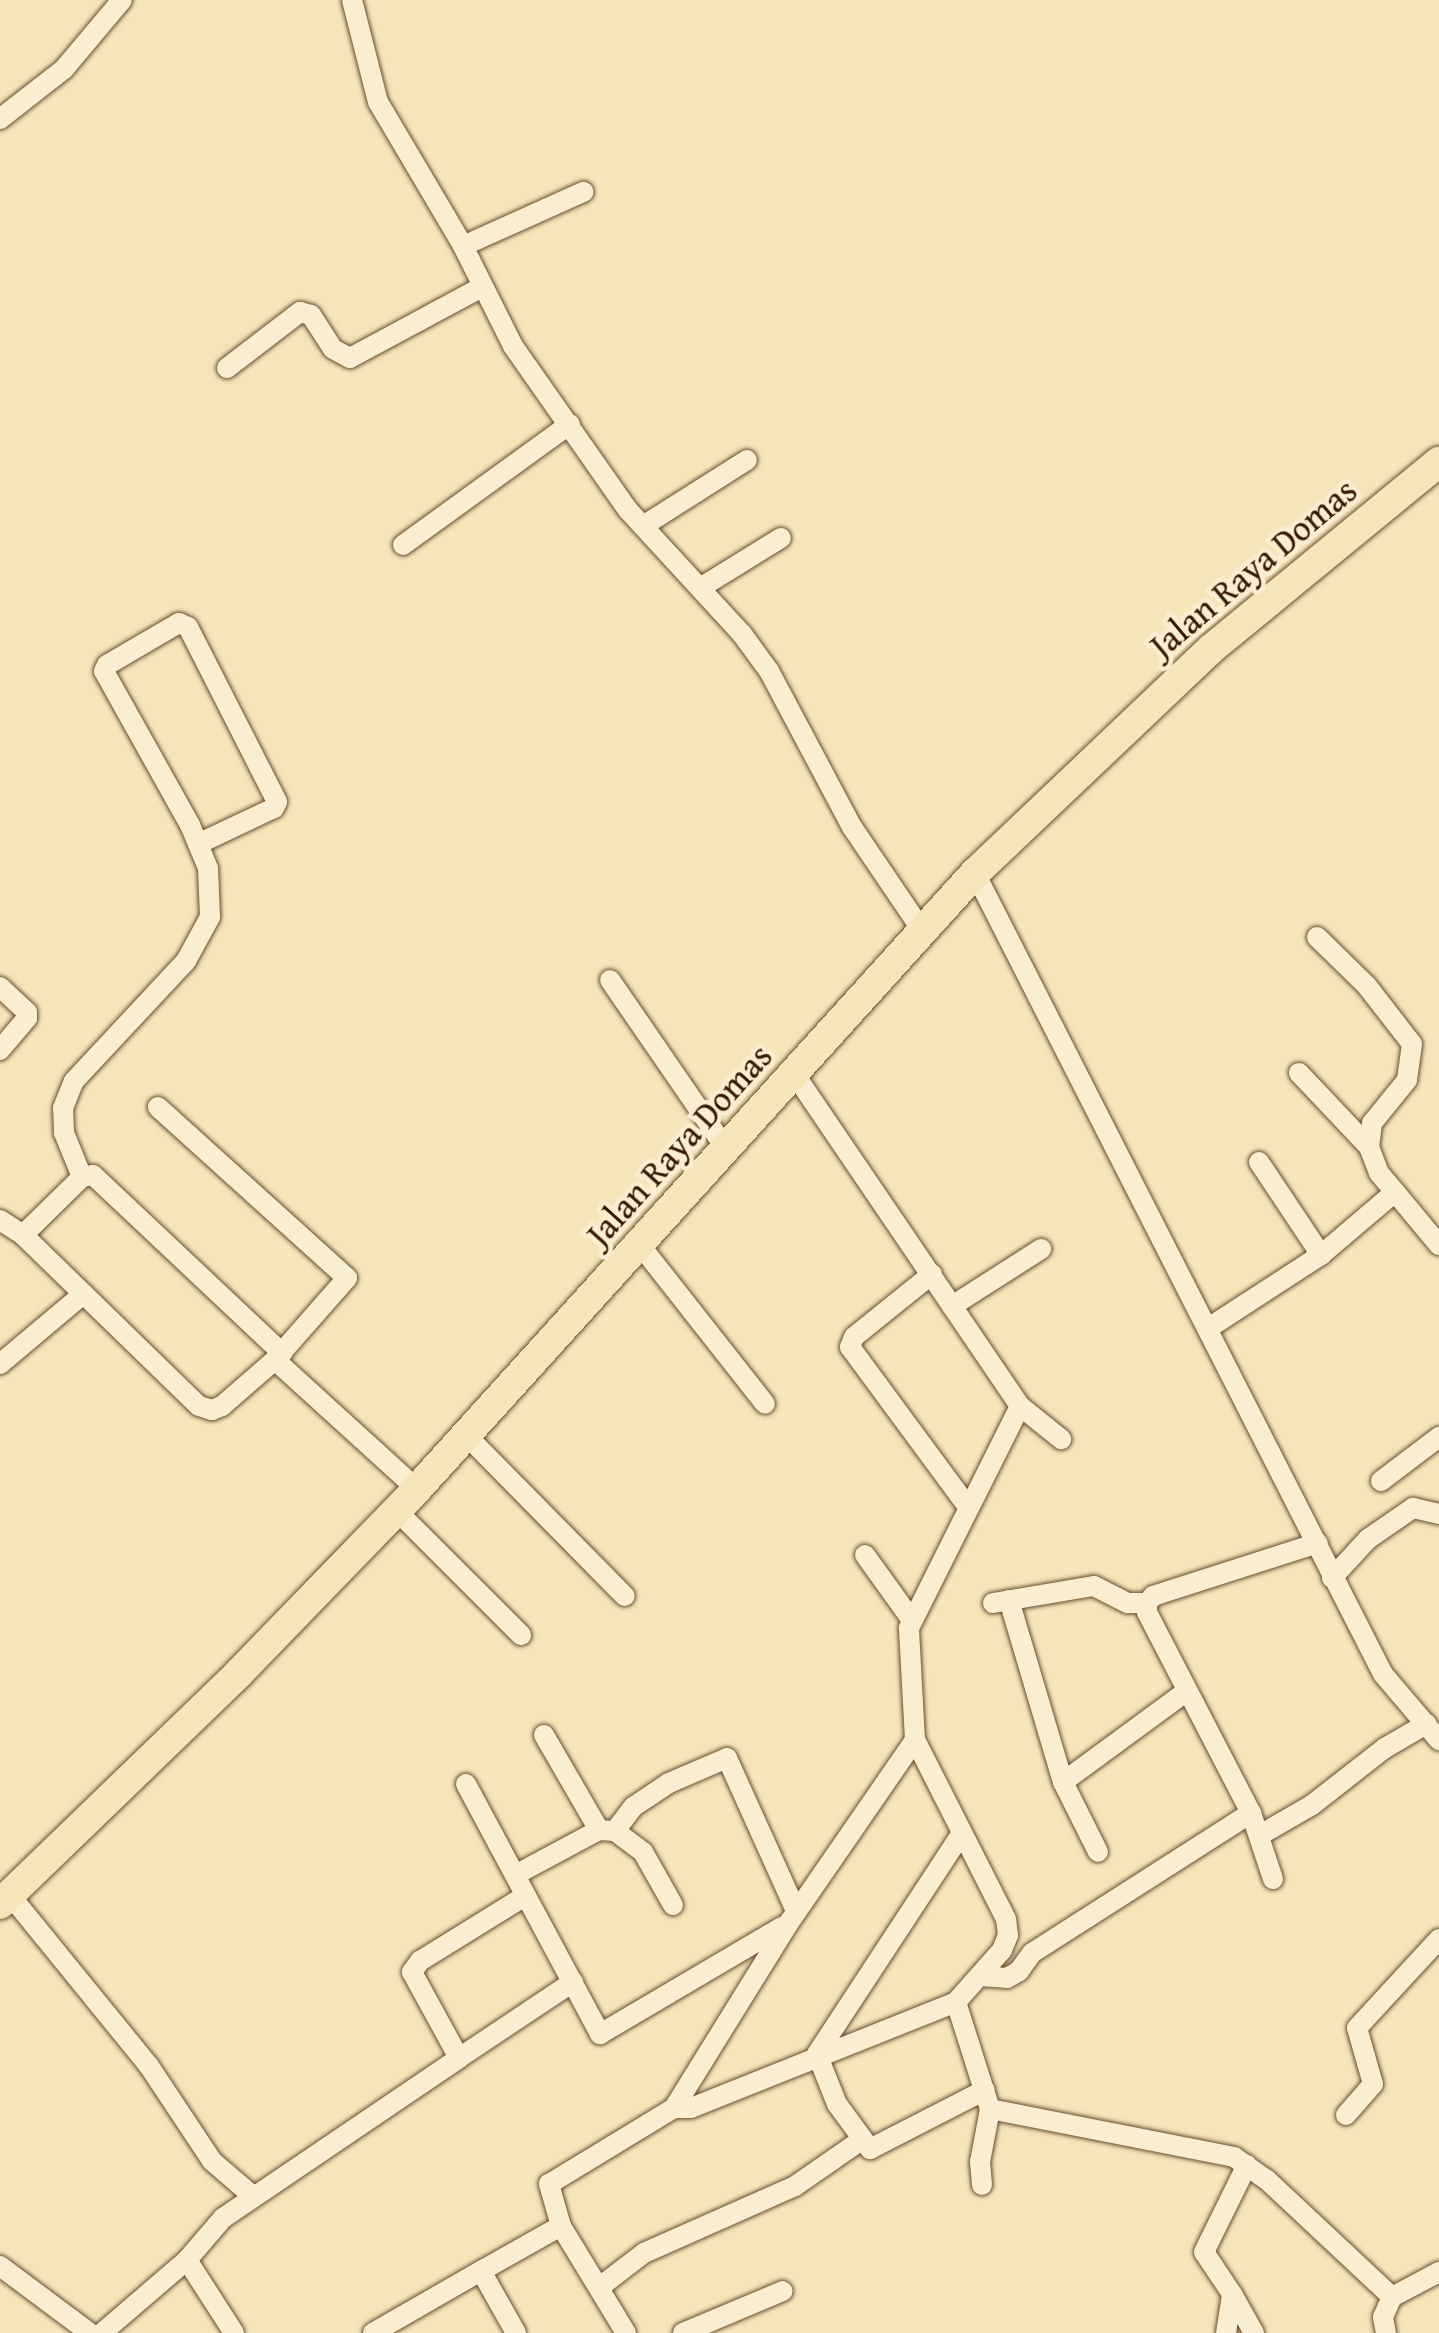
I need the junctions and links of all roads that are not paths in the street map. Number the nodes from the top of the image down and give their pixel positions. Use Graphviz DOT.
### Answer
graph roads {
  1 [pos="122,0"];
  2 [pos="352,0"];
  3 [pos="0,119"];
  4 [pos="583,192"];
  5 [pos="463,246"];
  6 [pos="480,288"];
  7 [pos="227,368"];
  8 [pos="570,424"];
  9 [pos="748,460"];
  10 [pos="1439,462"];
  11 [pos="643,526"];
  12 [pos="781,538"];
  13 [pos="403,546"];
  14 [pos="700,588"];
  15 [pos="198,844"];
  16 [pos="975,874"];
  17 [pos="922,929"];
  18 [pos="1317,937"];
  19 [pos="610,980"];
  20 [pos="0,987"];
  21 [pos="0,1050"];
  22 [pos="1299,1073"];
  23 [pos="794,1074"];
  24 [pos="158,1107"];
  25 [pos="1369,1147"];
  26 [pos="726,1149"];
  27 [pos="1259,1162"];
  28 [pos="82,1178"];
  29 [pos="1394,1192"];
  30 [pos="1432,1222"];
  31 [pos="9,1232"];
  32 [pos="640,1245"];
  33 [pos="1439,1246"];
  34 [pos="1041,1249"];
  35 [pos="1321,1255"];
  36 [pos="932,1274"];
  37 [pos="83,1294"];
  38 [pos="952,1306"];
  39 [pos="1210,1327"];
  40 [pos="278,1356"];
  41 [pos="0,1364"];
  42 [pos="764,1404"];
  43 [pos="1020,1406"];
  44 [pos="466,1435"];
  45 [pos="1439,1437"];
  46 [pos="1061,1439"];
  47 [pos="1381,1480"];
  48 [pos="406,1499"];
  49 [pos="968,1507"];
  50 [pos="1439,1514"];
  51 [pos="1318,1544"];
  52 [pos="865,1556"];
  53 [pos="1332,1578"];
  54 [pos="625,1596"];
  55 [pos="1147,1603"];
  56 [pos="911,1620"];
  57 [pos="521,1635"];
  58 [pos="1188,1691"];
  59 [pos="1432,1732"];
  60 [pos="544,1735"];
  61 [pos="915,1740"];
  62 [pos="1062,1782"];
  63 [pos="466,1784"];
  64 [pos="1251,1813"];
  65 [pos="606,1830"];
  66 [pos="962,1833"];
  67 [pos="1260,1835"];
  68 [pos="1098,1852"];
  69 [pos="517,1874"];
  70 [pos="1273,1880"];
  71 [pos="526,1896"];
  72 [pos="5,1900"];
  73 [pos="674,1905"];
  74 [pos="792,1918"];
  75 [pos="1439,1939"];
  76 [pos="980,1976"];
  77 [pos="573,1982"];
  78 [pos="956,2002"];
  79 [pos="818,2054"];
  80 [pos="459,2058"];
  81 [pos="988,2099"];
  82 [pos="674,2108"];
  83 [pos="1346,2116"];
  84 [pos="860,2141"];
  85 [pos="1247,2165"];
  86 [pos="982,2185"];
  87 [pos="254,2197"];
  88 [pos="562,2226"];
  89 [pos="187,2260"];
  90 [pos="0,2266"];
  91 [pos="481,2271"];
  92 [pos="1439,2272"];
  93 [pos="602,2286"];
  94 [pos="783,2291"];
  95 [pos="1232,2294"];
  96 [pos="1392,2297"];
  97 [pos="514,2332"];
  98 [pos="90,2333"];
  99 [pos="102,2333"];
  100 [pos="234,2333"];
  101 [pos="373,2333"];
  102 [pos="626,2333"];
  103 [pos="683,2333"];
  104 [pos="1226,2333"];
  105 [pos="1254,2333"];
  106 [pos="1386,2333"];
  1 -- 3 [label="street"];
  2 -- 5 [label="street"];
  4 -- 5 [label="street"];
  5 -- 6 [label="street"];
  6 -- 7 [label="street"];
  6 -- 8 [label="street"];
  8 -- 11 [label="street"];
  8 -- 13 [label="street"];
  9 -- 11 [label="street"];
  10 -- 16 [label="highway, Jalan Raya Domas"];
  11 -- 14 [label="street"];
  12 -- 14 [label="street"];
  14 -- 17 [label="street"];
  15 -- 15 [label="street"];
  15 -- 28 [label="street"];
  16 -- 17 [label="highway, Jalan Raya Domas"];
  16 -- 39 [label="street"];
  17 -- 23 [label="highway, Jalan Raya Domas"];
  18 -- 25 [label="street"];
  19 -- 26 [label="street"];
  20 -- 21 [label="street"];
  22 -- 25 [label="street"];
  23 -- 26 [label="highway, Jalan Raya Domas"];
  23 -- 36 [label="street"];
  24 -- 40 [label="street"];
  25 -- 29 [label="street"];
  26 -- 32 [label="highway, Jalan Raya Domas"];
  27 -- 35 [label="street"];
  28 -- 31 [label="street"];
  28 -- 40 [label="street"];
  29 -- 30 [label="street"];
  29 -- 35 [label="street"];
  30 -- 33 [label="street"];
  31 -- 37 [label="street"];
  32 -- 42 [label="street"];
  32 -- 44 [label="highway, Jalan Raya Domas"];
  34 -- 38 [label="street"];
  35 -- 39 [label="street"];
  36 -- 38 [label="street"];
  36 -- 49 [label="street"];
  37 -- 40 [label="street"];
  37 -- 41 [label="street"];
  38 -- 43 [label="street"];
  39 -- 51 [label="street"];
  40 -- 48 [label="street"];
  43 -- 46 [label="street"];
  43 -- 49 [label="street"];
  44 -- 48 [label="highway, Jalan Raya Domas"];
  44 -- 54 [label="street"];
  45 -- 47 [label="street"];
  48 -- 57 [label="street"];
  48 -- 72 [label="highway, Jalan Raya Domas"];
  49 -- 56 [label="street"];
  50 -- 53 [label="street"];
  51 -- 53 [label="street"];
  51 -- 55 [label="street"];
  52 -- 56 [label="street"];
  53 -- 59 [label="street"];
  55 -- 58 [label="street"];
  55 -- 62 [label="street"];
  56 -- 61 [label="street"];
  58 -- 62 [label="street"];
  58 -- 64 [label="street"];
  59 -- 67 [label="street"];
  60 -- 65 [label="street"];
  61 -- 66 [label="street"];
  61 -- 74 [label="street"];
  62 -- 68 [label="street"];
  63 -- 69 [label="street"];
  64 -- 67 [label="street"];
  64 -- 76 [label="street"];
  65 -- 69 [label="street"];
  65 -- 73 [label="street"];
  65 -- 74 [label="street"];
  66 -- 76 [label="street"];
  66 -- 79 [label="street"];
  67 -- 70 [label="street"];
  69 -- 71 [label="street"];
  71 -- 77 [label="street"];
  71 -- 80 [label="street"];
  72 -- 87 [label="street"];
  74 -- 77 [label="street"];
  74 -- 82 [label="street"];
  75 -- 83 [label="street"];
  76 -- 78 [label="street"];
  77 -- 80 [label="street"];
  78 -- 79 [label="street"];
  78 -- 81 [label="street"];
  79 -- 82 [label="street"];
  79 -- 84 [label="street"];
  80 -- 87 [label="street"];
  81 -- 84 [label="street"];
  81 -- 85 [label="street"];
  81 -- 86 [label="street"];
  82 -- 88 [label="street"];
  84 -- 93 [label="street"];
  85 -- 95 [label="street"];
  85 -- 96 [label="street"];
  87 -- 89 [label="street"];
  88 -- 91 [label="street"];
  88 -- 93 [label="street"];
  89 -- 99 [label="street"];
  89 -- 100 [label="street"];
  90 -- 98 [label="street"];
  91 -- 97 [label="street"];
  91 -- 101 [label="street"];
  92 -- 96 [label="street"];
  93 -- 102 [label="street"];
  94 -- 103 [label="street"];
  95 -- 104 [label="street"];
  95 -- 105 [label="street"];
  96 -- 106 [label="street"];
}
